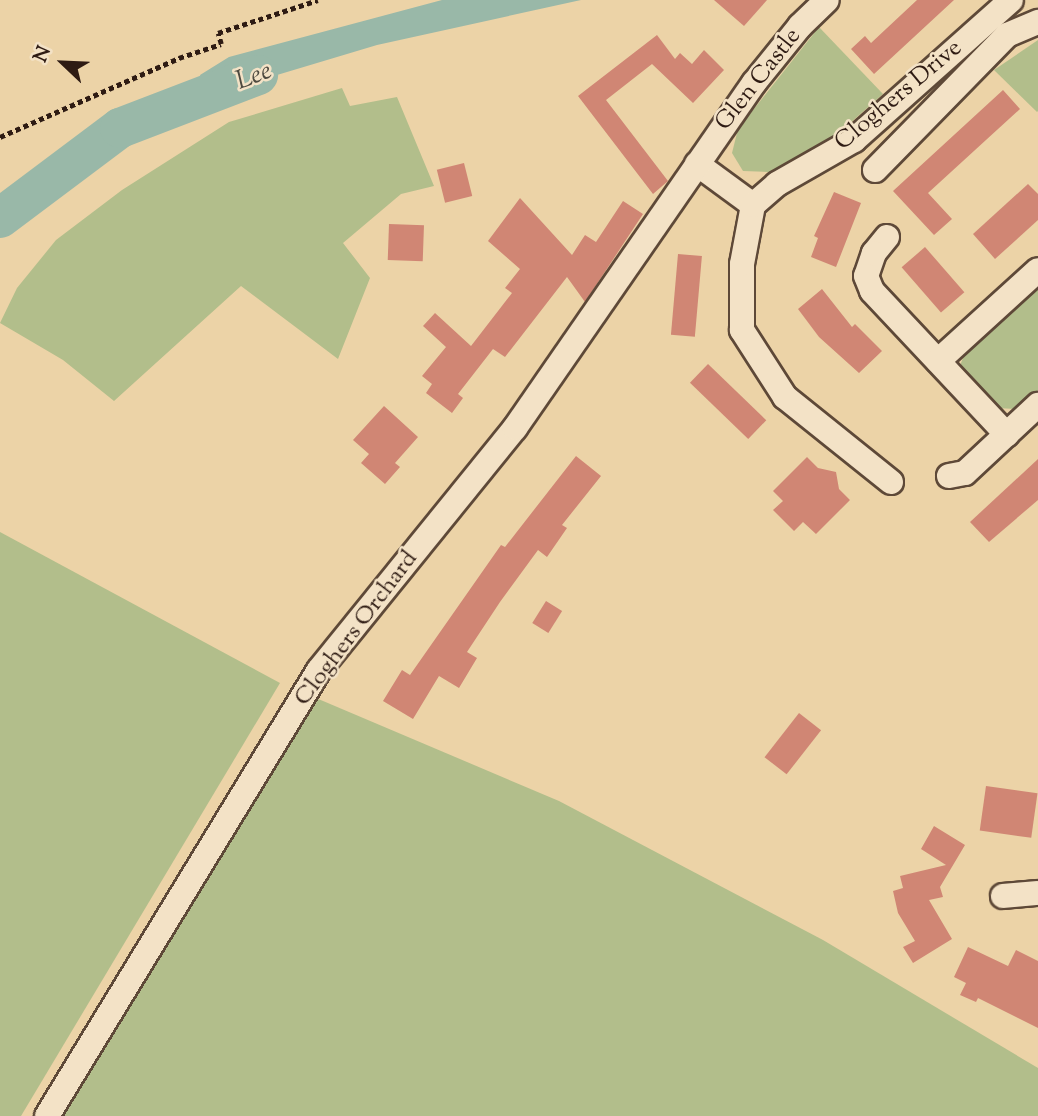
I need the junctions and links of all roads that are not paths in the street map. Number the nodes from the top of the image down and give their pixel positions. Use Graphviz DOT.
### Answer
graph roads {
  1 [pos="827,0"];
  2 [pos="1011,0"];
  3 [pos="1038,22"];
  4 [pos="697,163"];
  5 [pos="875,170"];
  6 [pos="753,205"];
  7 [pos="887,237"];
  8 [pos="1038,270"];
  9 [pos="938,360"];
  10 [pos="1038,405"];
  11 [pos="1007,435"];
  12 [pos="949,476"];
  13 [pos="891,482"];
  14 [pos="1038,893"];
  15 [pos="1003,896"];
  16 [pos="47,1116"];
  1 -- 4 [label="street, Glen Castle"];
  2 -- 6 [label="street, Cloghers Drive"];
  3 -- 5 [label="street"];
  4 -- 6 [label="street"];
  4 -- 16 [label="street, Cloghers Orchard"];
  6 -- 13 [label="street"];
  7 -- 9 [label="street"];
  8 -- 9 [label="street"];
  9 -- 11 [label="street"];
  10 -- 11 [label="street"];
  11 -- 12 [label="street"];
  14 -- 15 [label="street"];
}
